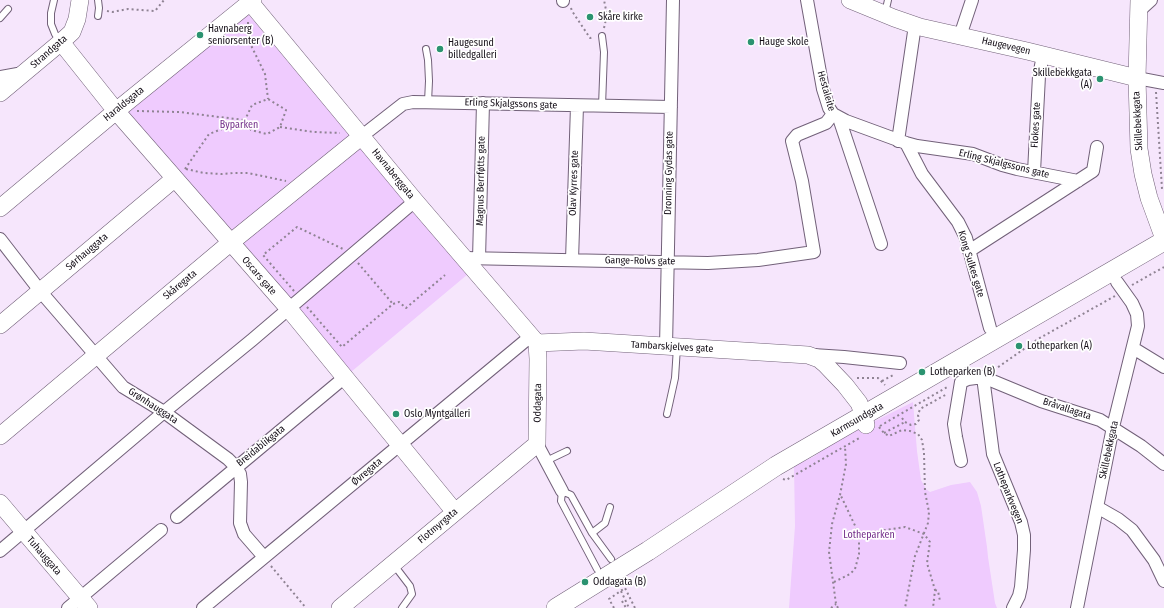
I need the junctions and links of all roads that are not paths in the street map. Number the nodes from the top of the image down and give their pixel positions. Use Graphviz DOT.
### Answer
graph roads {
  1 [pos="54,0"];
  2 [pos="80,0"];
  3 [pos="98,0"];
  4 [pos="673,0"];
  5 [pos="807,0"];
  6 [pos="850,0"];
  7 [pos="972,0"];
  8 [pos="250,1"];
  9 [pos="1143,3"];
  10 [pos="878,6"];
  11 [pos="8,9"];
  12 [pos="98,16"];
  13 [pos="0,18"];
  14 [pos="915,25"];
  15 [pos="602,36"];
  16 [pos="960,36"];
  17 [pos="61,42"];
  18 [pos="426,49"];
  19 [pos="1043,55"];
  20 [pos="24,73"];
  21 [pos="0,77"];
  22 [pos="1137,78"];
  23 [pos="1160,82"];
  24 [pos="0,93"];
  25 [pos="428,102"];
  26 [pos="483,102"];
  27 [pos="577,106"];
  28 [pos="602,106"];
  29 [pos="671,107"];
  30 [pos="116,111"];
  31 [pos="836,116"];
  32 [pos="362,136"];
  33 [pos="902,142"];
  34 [pos="1097,147"];
  35 [pos="1034,172"];
  36 [pos="180,174"];
  37 [pos="1078,181"];
  38 [pos="415,201"];
  39 [pos="0,208"];
  40 [pos="0,239"];
  41 [pos="1164,240"];
  42 [pos="230,243"];
  43 [pos="881,244"];
  44 [pos="969,251"];
  45 [pos="814,252"];
  46 [pos="1164,255"];
  47 [pos="472,258"];
  48 [pos="572,260"];
  49 [pos="667,261"];
  50 [pos="1120,287"];
  51 [pos="41,292"];
  52 [pos="295,304"];
  53 [pos="0,325"];
  54 [pos="990,328"];
  55 [pos="534,340"];
  56 [pos="672,347"];
  57 [pos="1133,348"];
  58 [pos="808,355"];
  59 [pos="96,356"];
  60 [pos="1164,367"];
  61 [pos="900,368"];
  62 [pos="345,377"];
  63 [pos="983,377"];
  64 [pos="164,412"];
  65 [pos="667,414"];
  66 [pos="866,422"];
  67 [pos="1113,427"];
  68 [pos="0,436"];
  69 [pos="537,444"];
  70 [pos="399,445"];
  71 [pos="567,451"];
  72 [pos="546,461"];
  73 [pos="961,461"];
  74 [pos="1164,464"];
  75 [pos="236,466"];
  76 [pos="562,491"];
  77 [pos="0,503"];
  78 [pos="610,507"];
  79 [pos="1097,507"];
  80 [pos="455,512"];
  81 [pos="177,517"];
  82 [pos="161,530"];
  83 [pos="23,531"];
  84 [pos="592,533"];
  85 [pos="0,551"];
  86 [pos="264,557"];
  87 [pos="611,559"];
  88 [pos="393,564"];
  89 [pos="597,569"];
  90 [pos="1164,581"];
  91 [pos="79,605"];
  92 [pos="203,608"];
  93 [pos="340,608"];
  94 [pos="402,608"];
  95 [pos="556,608"];
  96 [pos="572,608"];
  97 [pos="1013,608"];
  98 [pos="1077,608"];
  1 -- 17 [label="lane"];
  2 -- 17 [label="street, Strandgata"];
  3 -- 12 [label="lane"];
  4 -- 29 [label="street, Dronning Gydas gate"];
  5 -- 31 [label="street, Hestaleite"];
  6 -- 10 [label="street, Haugevegen"];
  7 -- 16 [label="street"];
  8 -- 30 [label="street, Haraldsgata"];
  8 -- 32 [label="street, Havnaberggata"];
  9 -- 22 [label="street, Skillebekkgata"];
  10 -- 14 [label="street, Haugevegen"];
  11 -- 13 [label="lane"];
  14 -- 16 [label="street, Haugevegen"];
  14 -- 33 [label="street"];
  15 -- 28 [label="lane"];
  16 -- 19 [label="street, Haugevegen"];
  17 -- 20 [label="street, Strandgata"];
  17 -- 30 [label="street, Oscars gate"];
  18 -- 25 [label="lane"];
  19 -- 22 [label="street, Haugevegen"];
  19 -- 35 [label="street, Flokes gate"];
  20 -- 21 [label="street"];
  20 -- 24 [label="street, Strandgata"];
  22 -- 23 [label="street, Haugevegen"];
  22 -- 41 [label="street, Skillebekkgata"];
  25 -- 26 [label="street, Erling Skjalgssons gate"];
  25 -- 32 [label="street, Erling Skjalgssons gate"];
  26 -- 27 [label="street, Erling Skjalgssons gate"];
  26 -- 47 [label="street, Magnus Berrføtts gate"];
  27 -- 28 [label="street, Erling Skjalgssons gate"];
  27 -- 48 [label="street, Olav Kyrres gate"];
  28 -- 29 [label="street, Erling Skjalgssons gate"];
  29 -- 49 [label="street, Dronning Gydas gate"];
  30 -- 36 [label="street, Oscars gate"];
  30 -- 39 [label="street, Haraldsgata"];
  31 -- 33 [label="street, Erling Skjalgssons gate"];
  31 -- 43 [label="street"];
  31 -- 45 [label="street, Hestaleite"];
  32 -- 38 [label="street, Havnaberggata"];
  32 -- 42 [label="street, Skåregata"];
  33 -- 35 [label="street, Erling Skjalgssons gate"];
  33 -- 44 [label="street, Kong Sulkes gate"];
  34 -- 37 [label="street"];
  35 -- 37 [label="street, Erling Skjalgssons gate"];
  36 -- 42 [label="street, Oscars gate"];
  36 -- 51 [label="street, Sørhauggata"];
  37 -- 44 [label="street"];
  38 -- 47 [label="street, Havnaberggata"];
  38 -- 52 [label="street"];
  40 -- 51 [label="street, Grønhauggata"];
  41 -- 66 [label="main road, Karmsundgata"];
  42 -- 52 [label="street, Oscars gate"];
  42 -- 59 [label="street, Skåregata"];
  44 -- 54 [label="street, Kong Sulkes gate"];
  45 -- 49 [label="street, Gange-Rolvs gate"];
  46 -- 50 [label="main road, Karmsundgata"];
  47 -- 48 [label="street, Gange-Rolvs gate"];
  47 -- 55 [label="street, Havnaberggata"];
  48 -- 49 [label="street, Gange-Rolvs gate"];
  49 -- 56 [label="street, Dronning Gydas gate"];
  50 -- 57 [label="street, Skillebekkgata"];
  50 -- 66 [label="main road, Karmsundgata"];
  51 -- 53 [label="street, Sørhauggata"];
  51 -- 59 [label="street, Grønhauggata"];
  52 -- 62 [label="street, Oscars gate"];
  52 -- 64 [label="street"];
  55 -- 56 [label="street, Tambarskjelves gate"];
  55 -- 69 [label="street, Oddagata"];
  55 -- 70 [label="street, Øvregata"];
  56 -- 58 [label="street, Tambarskjelves gate"];
  56 -- 65 [label="lane"];
  57 -- 60 [label="street"];
  57 -- 67 [label="street, Skillebekkgata"];
  58 -- 61 [label="street, Tambarskjelves gate"];
  58 -- 66 [label="street, Tambarskjelves gate"];
  59 -- 64 [label="street, Grønhauggata"];
  59 -- 68 [label="street, Skåregata"];
  62 -- 70 [label="street, Oscars gate"];
  62 -- 75 [label="street, Breidablikgata"];
  63 -- 67 [label="street, Bråvallagata"];
  63 -- 73 [label="street"];
  63 -- 97 [label="street, Lotheparkvegen"];
  64 -- 75 [label="street, Grønhauggata"];
  64 -- 83 [label="street"];
  66 -- 95 [label="main road, Karmsundgata"];
  66 -- 96 [label="main road, Karmsundgata"];
  67 -- 74 [label="street, Bråvallagata"];
  67 -- 79 [label="street, Skillebekkgata"];
  69 -- 72 [label="street, Oddagata"];
  69 -- 80 [label="street, Flotmyrgata"];
  70 -- 80 [label="street, Oscars gate"];
  70 -- 86 [label="street, Øvregata"];
  71 -- 72 [label="lane"];
  72 -- 76 [label="street, Oddagata"];
  75 -- 81 [label="street, Breidablikgata"];
  75 -- 86 [label="street"];
  76 -- 84 [label="lane"];
  76 -- 89 [label="lane"];
  77 -- 83 [label="street, Tuhauggata"];
  78 -- 84 [label="lane"];
  79 -- 90 [label="street"];
  79 -- 98 [label="street, Skillebekkgata"];
  80 -- 88 [label="street, Flotmyrgata"];
  82 -- 91 [label="street"];
  83 -- 85 [label="street"];
  83 -- 91 [label="street, Tuhauggata"];
  84 -- 87 [label="lane"];
  86 -- 92 [label="street, Øvregata"];
  88 -- 93 [label="street, Flotmyrgata"];
  88 -- 94 [label="lane"];
}
